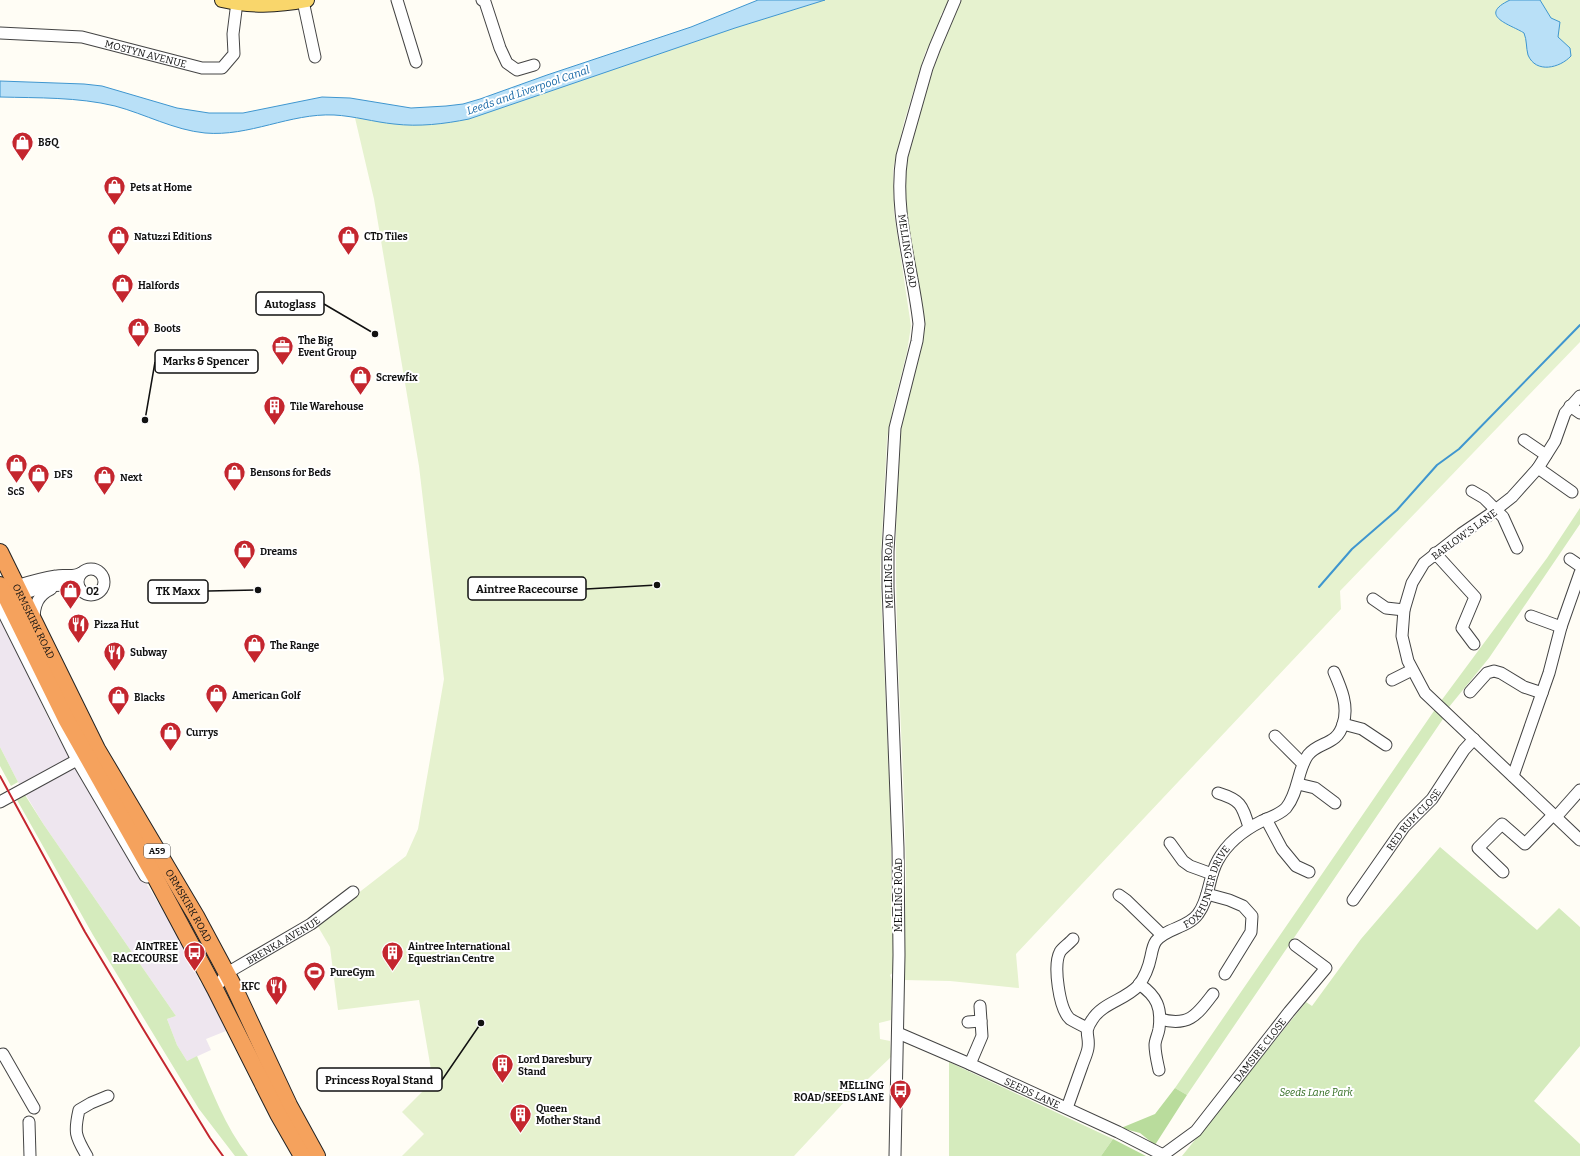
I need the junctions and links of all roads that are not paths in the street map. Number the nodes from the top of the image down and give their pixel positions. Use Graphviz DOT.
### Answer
graph roads {
  1 [pos="222,0"];
  2 [pos="305,0"];
  3 [pos="397,0"];
  4 [pos="482,0"];
  5 [pos="955,0"];
  6 [pos="237,2"];
  7 [pos="0,33"];
  8 [pos="315,57"];
  9 [pos="416,62"];
  10 [pos="534,65"];
  11 [pos="1580,396"];
  12 [pos="1570,406"];
  13 [pos="1580,413"];
  14 [pos="1524,440"];
  15 [pos="1546,456"];
  16 [pos="1538,468"];
  17 [pos="1472,491"];
  18 [pos="1572,492"];
  19 [pos="1496,510"];
  20 [pos="1517,548"];
  21 [pos="0,552"];
  22 [pos="1435,553"];
  23 [pos="1570,559"];
  24 [pos="1580,566"];
  25 [pos="81,573"];
  26 [pos="1580,573"];
  27 [pos="0,585"];
  28 [pos="61,585"];
  29 [pos="80,589"];
  30 [pos="11,597"];
  31 [pos="1373,599"];
  32 [pos="1404,610"];
  33 [pos="1531,616"];
  34 [pos="34,624"];
  35 [pos="1561,627"];
  36 [pos="1474,644"];
  37 [pos="1412,670"];
  38 [pos="1334,672"];
  39 [pos="1392,680"];
  40 [pos="1470,692"];
  41 [pos="1542,693"];
  42 [pos="1344,724"];
  43 [pos="1274,736"];
  44 [pos="1474,739"];
  45 [pos="1386,745"];
  46 [pos="77,760"];
  47 [pos="1303,764"];
  48 [pos="1513,776"];
  49 [pos="1298,784"];
  50 [pos="1580,790"];
  51 [pos="1218,793"];
  52 [pos="0,802"];
  53 [pos="1335,803"];
  54 [pos="1555,816"];
  55 [pos="1266,819"];
  56 [pos="1249,827"];
  57 [pos="1580,840"];
  58 [pos="1170,843"];
  59 [pos="1309,872"];
  60 [pos="1503,872"];
  61 [pos="1212,874"];
  62 [pos="154,875"];
  63 [pos="354,892"];
  64 [pos="1207,894"];
  65 [pos="1119,895"];
  66 [pos="1353,900"];
  67 [pos="1162,935"];
  68 [pos="1074,939"];
  69 [pos="1295,945"];
  70 [pos="227,973"];
  71 [pos="1225,974"];
  72 [pos="1139,984"];
  73 [pos="215,989"];
  74 [pos="1213,994"];
  75 [pos="980,1006"];
  76 [pos="1160,1019"];
  77 [pos="981,1021"];
  78 [pos="968,1022"];
  79 [pos="1086,1028"];
  80 [pos="898,1033"];
  81 [pos="0,1055"];
  82 [pos="970,1064"];
  83 [pos="1159,1070"];
  84 [pos="108,1096"];
  85 [pos="34,1108"];
  86 [pos="1067,1108"];
  87 [pos="29,1122"];
  88 [pos="30,1156"];
  89 [pos="86,1156"];
  90 [pos="302,1156"];
  91 [pos="317,1156"];
  92 [pos="895,1156"];
  93 [pos="1164,1156"];
  1 -- 6 [label="main road"];
  2 -- 6 [label="main road"];
  2 -- 8 [label="street"];
  3 -- 9 [label="street"];
  4 -- 10 [label="street"];
  5 -- 80 [label="street, MELLING ROAD"];
  6 -- 7 [label="street, MOSTYN AVENUE"];
  11 -- 12 [label="street, BARLOW'S LANE"];
  12 -- 13 [label="street"];
  12 -- 15 [label="street, BARLOW'S LANE"];
  14 -- 15 [label="street"];
  15 -- 16 [label="street, BARLOW'S LANE"];
  16 -- 18 [label="street"];
  16 -- 19 [label="street, BARLOW'S LANE"];
  17 -- 19 [label="street"];
  19 -- 20 [label="street"];
  19 -- 22 [label="street, BARLOW'S LANE"];
  21 -- 30 [label="highway, ORMSKIRK ROAD / A59"];
  22 -- 32 [label="street, BARLOW'S LANE"];
  22 -- 36 [label="street"];
  23 -- 24 [label="street"];
  25 -- 29 [label="street"];
  25 -- 29 [label="street"];
  25 -- 30 [label="street"];
  26 -- 35 [label="street"];
  27 -- 30 [label="highway, ORMSKIRK ROAD / A59"];
  28 -- 29 [label="street"];
  28 -- 30 [label="street"];
  28 -- 34 [label="street"];
  30 -- 34 [label="highway, ORMSKIRK ROAD / A59"];
  30 -- 46 [label="street"];
  30 -- 62 [label="highway, ORMSKIRK ROAD / A59"];
  31 -- 32 [label="street"];
  32 -- 37 [label="street, BARLOW'S LANE"];
  33 -- 35 [label="street"];
  34 -- 70 [label="highway, ORMSKIRK ROAD / A59"];
  35 -- 41 [label="street"];
  37 -- 39 [label="street"];
  37 -- 44 [label="street, BARLOW'S LANE"];
  38 -- 42 [label="street"];
  40 -- 41 [label="street"];
  41 -- 48 [label="street"];
  42 -- 45 [label="street"];
  42 -- 47 [label="street, FOXHUNTER DRIVE"];
  43 -- 47 [label="street"];
  44 -- 48 [label="street, BARLOW'S LANE"];
  44 -- 66 [label="street, RED RUM CLOSE"];
  46 -- 52 [label="street"];
  46 -- 62 [label="street"];
  47 -- 49 [label="street, FOXHUNTER DRIVE"];
  48 -- 54 [label="street, BARLOW'S LANE"];
  49 -- 53 [label="street"];
  49 -- 55 [label="street, FOXHUNTER DRIVE"];
  50 -- 54 [label="street"];
  51 -- 56 [label="street"];
  54 -- 57 [label="street, BARLOW'S LANE"];
  54 -- 60 [label="street"];
  55 -- 56 [label="street, FOXHUNTER DRIVE"];
  55 -- 59 [label="street"];
  56 -- 61 [label="street, FOXHUNTER DRIVE"];
  58 -- 61 [label="street"];
  61 -- 64 [label="street, FOXHUNTER DRIVE"];
  62 -- 73 [label="highway, ORMSKIRK ROAD / A59"];
  63 -- 70 [label="street, BRENKA AVENUE"];
  64 -- 67 [label="street, FOXHUNTER DRIVE"];
  64 -- 71 [label="street"];
  65 -- 67 [label="street"];
  67 -- 72 [label="street"];
  68 -- 79 [label="street"];
  69 -- 93 [label="street, DAMSIRE CLOSE"];
  70 -- 73 [label="street, BRENKA AVENUE"];
  70 -- 91 [label="highway, ORMSKIRK ROAD / A59"];
  72 -- 76 [label="street"];
  72 -- 79 [label="street"];
  73 -- 90 [label="highway, ORMSKIRK ROAD / A59"];
  74 -- 76 [label="street"];
  75 -- 77 [label="street"];
  76 -- 83 [label="street"];
  77 -- 78 [label="street"];
  77 -- 82 [label="street"];
  79 -- 86 [label="street"];
  80 -- 82 [label="street, SEEDS LANE"];
  80 -- 92 [label="street, MELLING ROAD"];
  81 -- 85 [label="street"];
  82 -- 86 [label="street, SEEDS LANE"];
  84 -- 89 [label="street"];
  86 -- 93 [label="street, SEEDS LANE"];
  87 -- 88 [label="street"];
}
